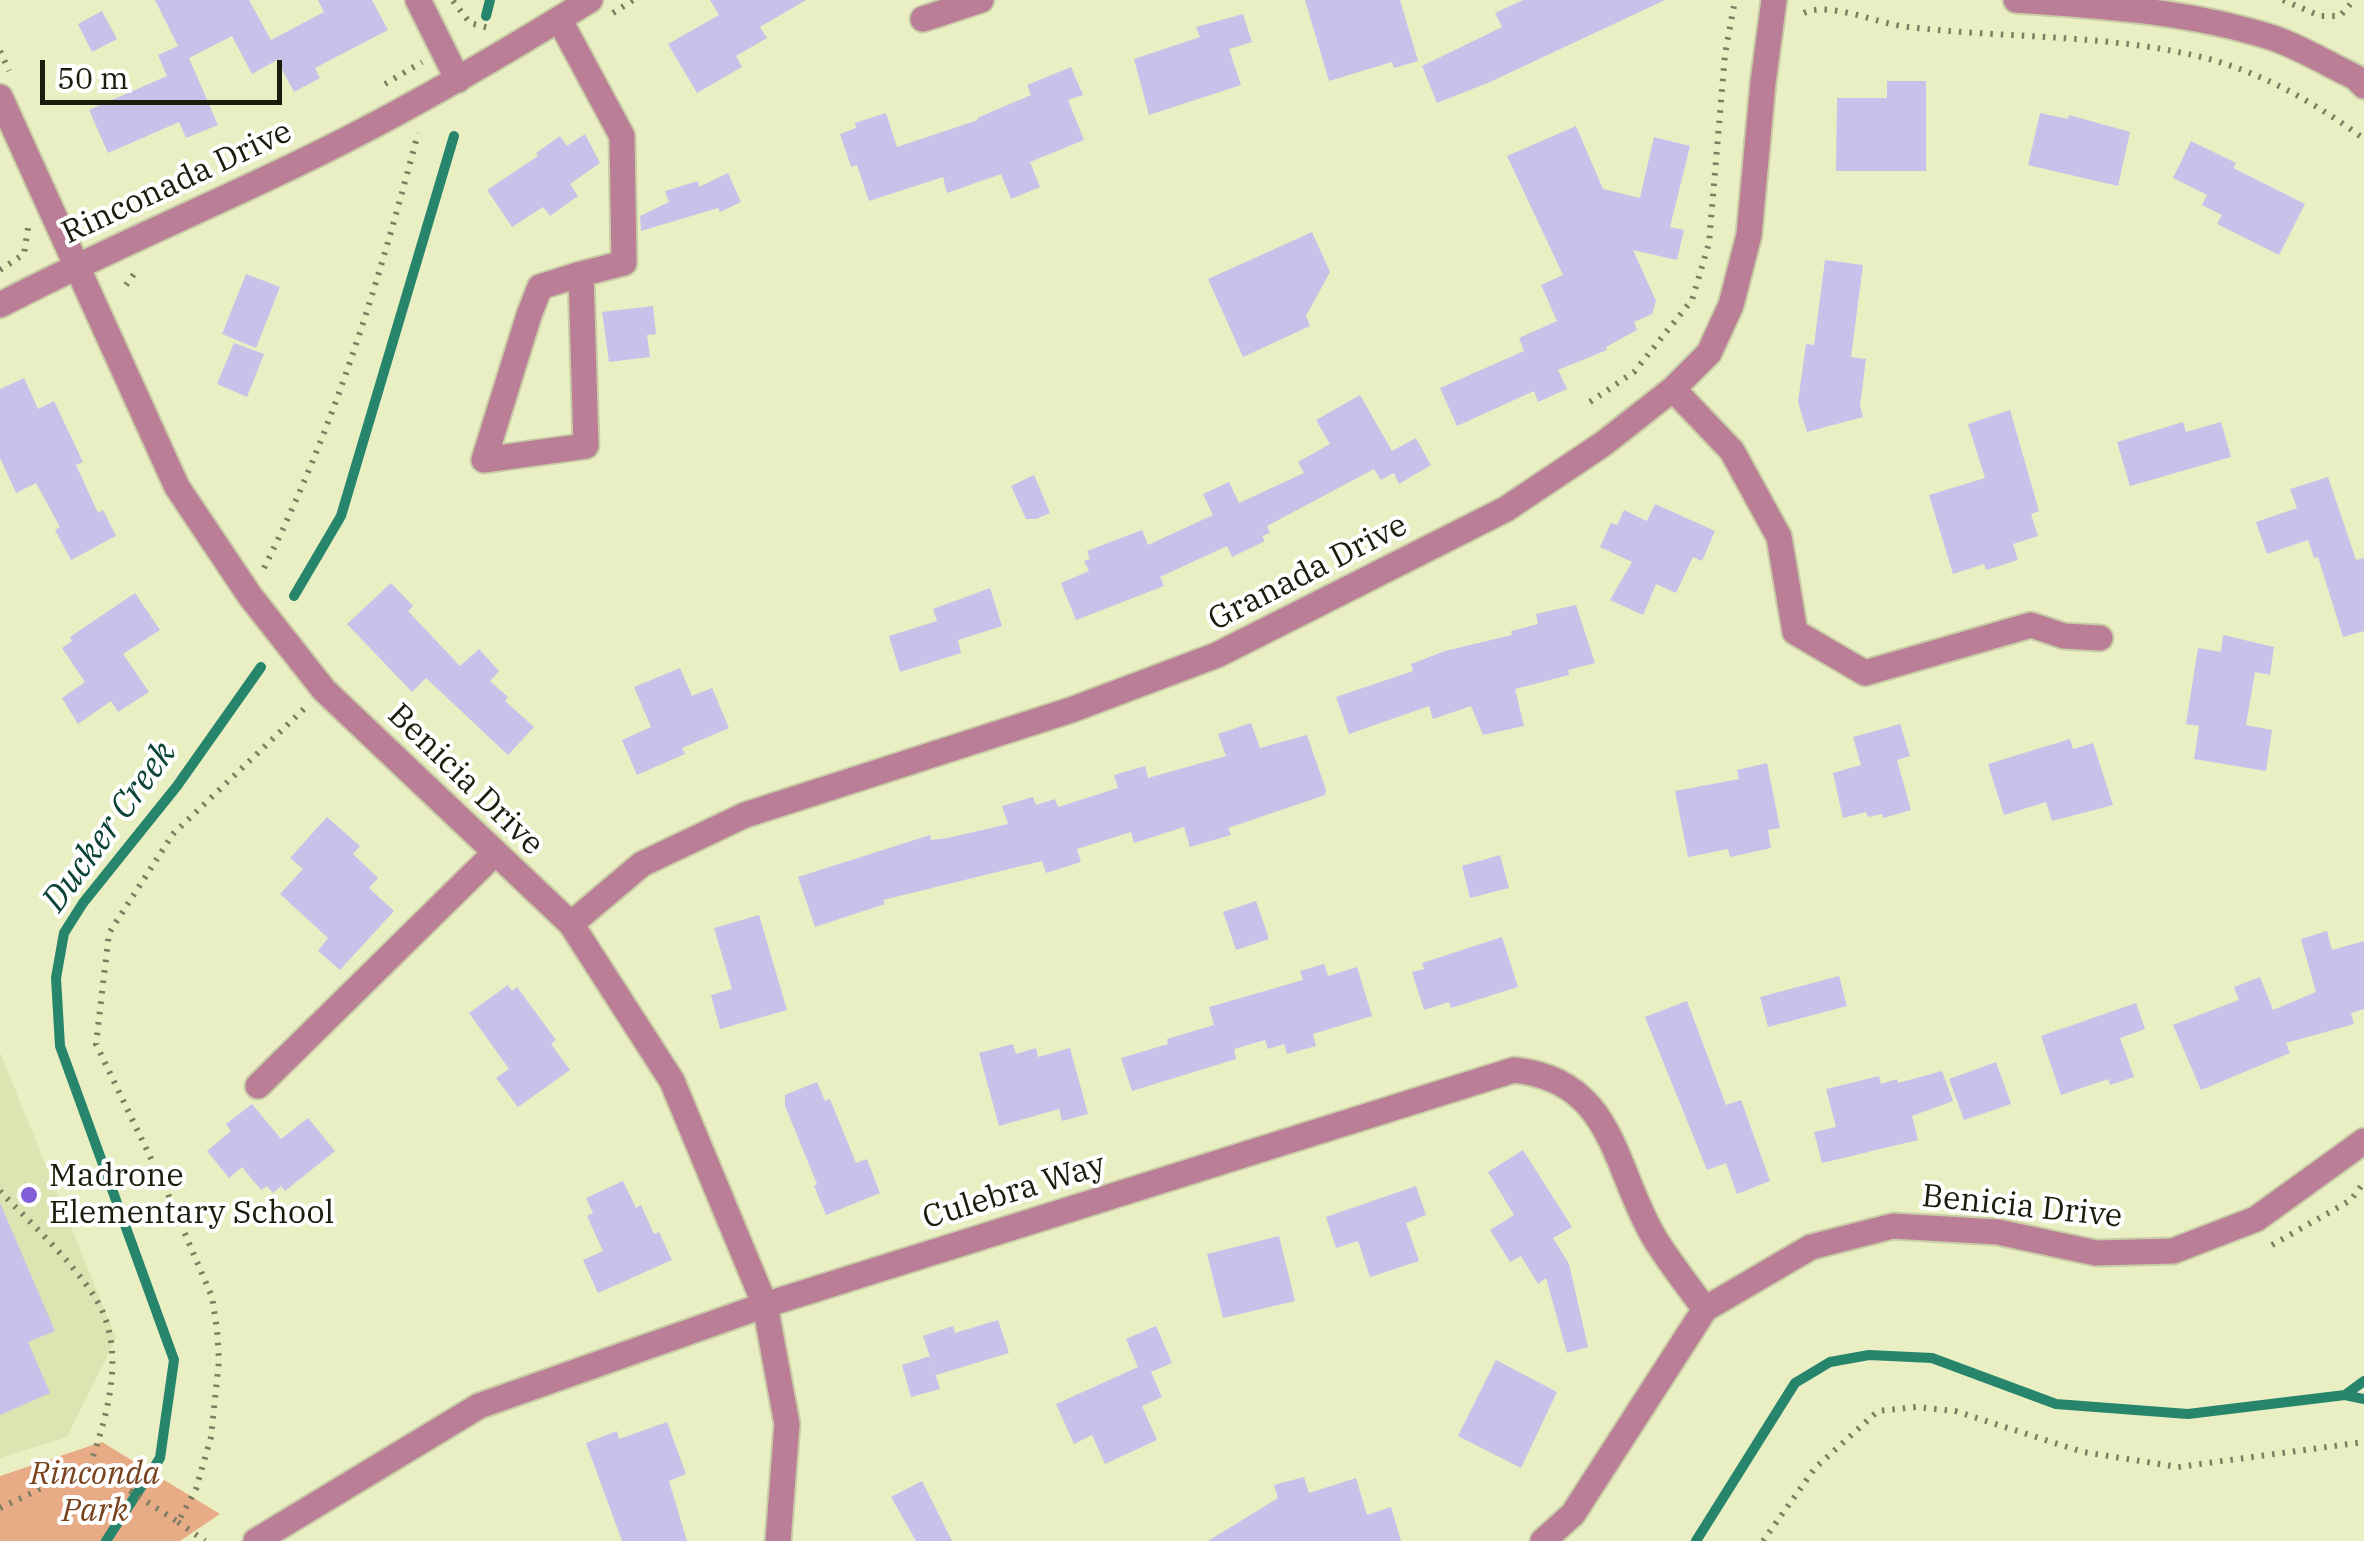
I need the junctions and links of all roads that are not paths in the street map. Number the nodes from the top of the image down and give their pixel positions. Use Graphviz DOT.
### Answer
graph roads {
  1 [pos="418,0"];
  2 [pos="590,0"];
  3 [pos="981,0"];
  4 [pos="1774,0"];
  5 [pos="2016,0"];
  6 [pos="560,19"];
  7 [pos="924,19"];
  8 [pos="2361,73"];
  9 [pos="458,80"];
  10 [pos="0,96"];
  11 [pos="75,266"];
  12 [pos="581,274"];
  13 [pos="0,305"];
  14 [pos="1673,389"];
  15 [pos="2100,638"];
  16 [pos="494,854"];
  17 [pos="571,924"];
  18 [pos="258,1086"];
  19 [pos="2364,1141"];
  20 [pos="766,1304"];
  21 [pos="1705,1309"];
  22 [pos="256,1541"];
  23 [pos="778,1541"];
  24 [pos="1542,1541"];
  1 -- 9 [label="street"];
  2 -- 6 [label="street, Rinconada Drive"];
  3 -- 7 [label="street"];
  4 -- 14 [label="street, Granada Drive"];
  5 -- 8 [label="street"];
  6 -- 9 [label="street, Rinconada Drive"];
  6 -- 12 [label="street"];
  9 -- 11 [label="street, Rinconada Drive"];
  10 -- 11 [label="street, Benicia Drive"];
  11 -- 13 [label="street, Rinconada Drive"];
  11 -- 16 [label="street, Benicia Drive"];
  12 -- 12 [label="street"];
  14 -- 15 [label="street"];
  14 -- 17 [label="street, Granada Drive"];
  16 -- 17 [label="street, Benicia Drive"];
  16 -- 18 [label="street"];
  17 -- 20 [label="street, Benicia Drive"];
  19 -- 21 [label="street, Benicia Drive"];
  20 -- 21 [label="street, Culebra Way"];
  20 -- 22 [label="street, Culebra Way"];
  20 -- 23 [label="street, Benicia Drive"];
  21 -- 24 [label="street, Benicia Drive"];
}
